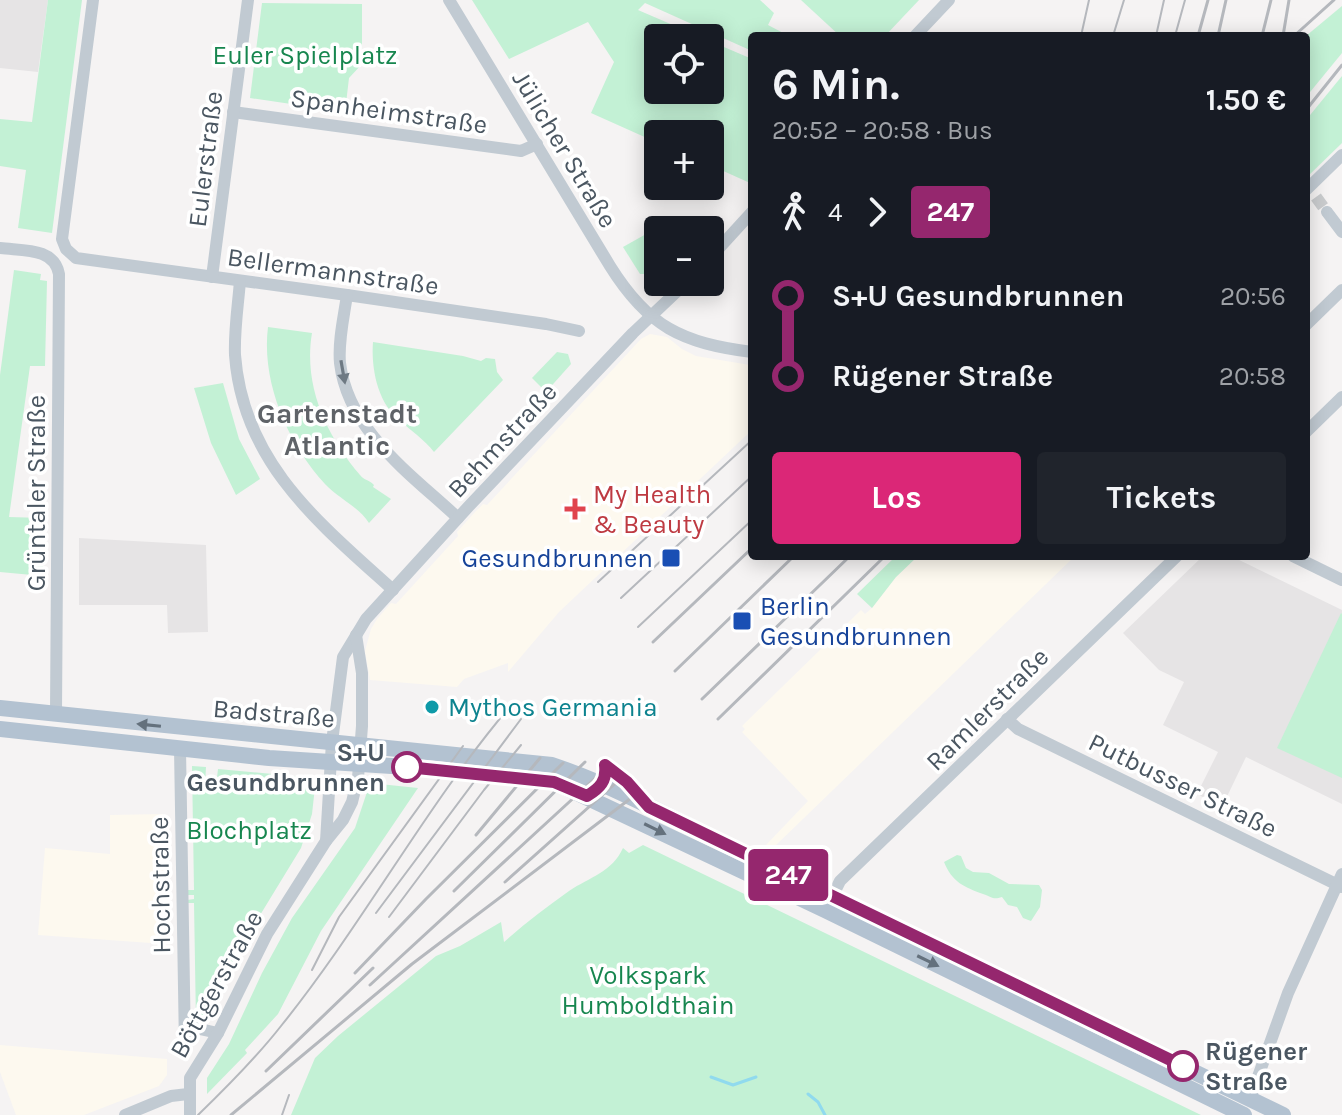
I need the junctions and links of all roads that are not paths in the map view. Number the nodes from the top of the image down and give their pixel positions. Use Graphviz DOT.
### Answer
graph roads {
  1 [pos="93,0"];
  2 [pos="248,0"];
  3 [pos="449,0"];
  4 [pos="949,0"];
  5 [pos="919,32"];
  6 [pos="233,112"];
  7 [pos="537,144"];
  8 [pos="1342,155"];
  9 [pos="1310,191"];
  10 [pos="1327,212"];
  11 [pos="748,216"];
  12 [pos="1342,232"];
  13 [pos="724,243"];
  14 [pos="0,248"];
  15 [pos="212,277"];
  16 [pos="240,281"];
  17 [pos="1342,290"];
  18 [pos="347,295"];
  19 [pos="674,296"];
  20 [pos="651,314"];
  21 [pos="1310,321"];
  22 [pos="579,331"];
  23 [pos="748,351"];
  24 [pos="1342,397"];
  25 [pos="1310,428"];
  26 [pos="458,518"];
  27 [pos="1173,560"];
  28 [pos="1301,560"];
  29 [pos="1342,580"];
  30 [pos="393,590"];
  31 [pos="356,635"];
  32 [pos="0,708"];
  33 [pos="56,713"];
  34 [pos="1007,719"];
  35 [pos="181,728"];
  36 [pos="0,729"];
  37 [pos="332,742"];
  38 [pos="361,745"];
  39 [pos="180,749"];
  40 [pos="331,762"];
  41 [pos="359,764"];
  42 [pos="553,774"];
  43 [pos="326,841"];
  44 [pos="1340,882"];
  45 [pos="829,904"];
  46 [pos="185,1020"];
  47 [pos="218,1033"];
  48 [pos="185,1047"];
  49 [pos="188,1094"];
  50 [pos="1248,1110"];
  51 [pos="189,1112"];
  52 [pos="125,1115"];
  53 [pos="1283,1115"];
  1 -- 15 [label="street, Bellermannstraße"];
  2 -- 6 [label="street, Eulerstraße"];
  3 -- 7 [label="street, Jülicher Straße"];
  4 -- 5 [label="street"];
  6 -- 7 [label="street, Spanheimstraße"];
  6 -- 15 [label="street, Eulerstraße"];
  7 -- 20 [label="street, Jülicher Straße"];
  8 -- 9 [label="street"];
  10 -- 12 [label="street"];
  11 -- 13 [label="street"];
  14 -- 33 [label="street, Grüntaler Straße"];
  15 -- 16 [label="street, Bellermannstraße"];
  16 -- 18 [label="street, Bellermannstraße"];
  16 -- 30 [label="street"];
  17 -- 21 [label="street"];
  18 -- 22 [label="street, Bellermannstraße"];
  18 -- 26 [label="street, one-way"];
  19 -- 20 [label="street, Behmstraße"];
  20 -- 23 [label="street"];
  20 -- 26 [label="street, Behmstraße"];
  24 -- 25 [label="street"];
  26 -- 30 [label="street, Behmstraße"];
  27 -- 34 [label="street, Ramlerstraße"];
  28 -- 29 [label="street"];
  30 -- 31 [label="street, Behmstraße"];
  31 -- 37 [label="street, Behmstraße"];
  31 -- 38 [label="street"];
  32 -- 33 [label="main road, Badstraße"];
  35 -- 33 [label="main road, Badstraße, one-way"];
  34 -- 44 [label="street, Putbusser Straße"];
  34 -- 45 [label="street, Ramlerstraße"];
  35 -- 37 [label="main road, Badstraße"];
  35 -- 39 [label="main road, Badstraße"];
  36 -- 39 [label="main road, Badstraße"];
  37 -- 38 [label="main road, Badstraße"];
  37 -- 40 [label="street, Behmstraße"];
  38 -- 41 [label="street, Böttgerstraße"];
  38 -- 42 [label="main road, Badstraße"];
  39 -- 40 [label="main road, Badstraße"];
  39 -- 46 [label="street, Hochstraße"];
  40 -- 41 [label="main road, Badstraße"];
  40 -- 43 [label="street, Böttgerstraße"];
  41 -- 42 [label="main road, Badstraße"];
  41 -- 43 [label="street, Böttgerstraße"];
  42 -- 45 [label="main road, one-way"];
  42 -- 45 [label="main road"];
  43 -- 47 [label="street, Böttgerstraße"];
  44 -- 50 [label="street"];
  45 -- 50 [label="main road"];
  46 -- 47 [label="street"];
  46 -- 48 [label="street, Hochstraße"];
  47 -- 49 [label="street, Böttgerstraße"];
  49 -- 51 [label="street"];
  49 -- 52 [label="street, Böttgerstraße"];
  50 -- 53 [label="main road"];
}
